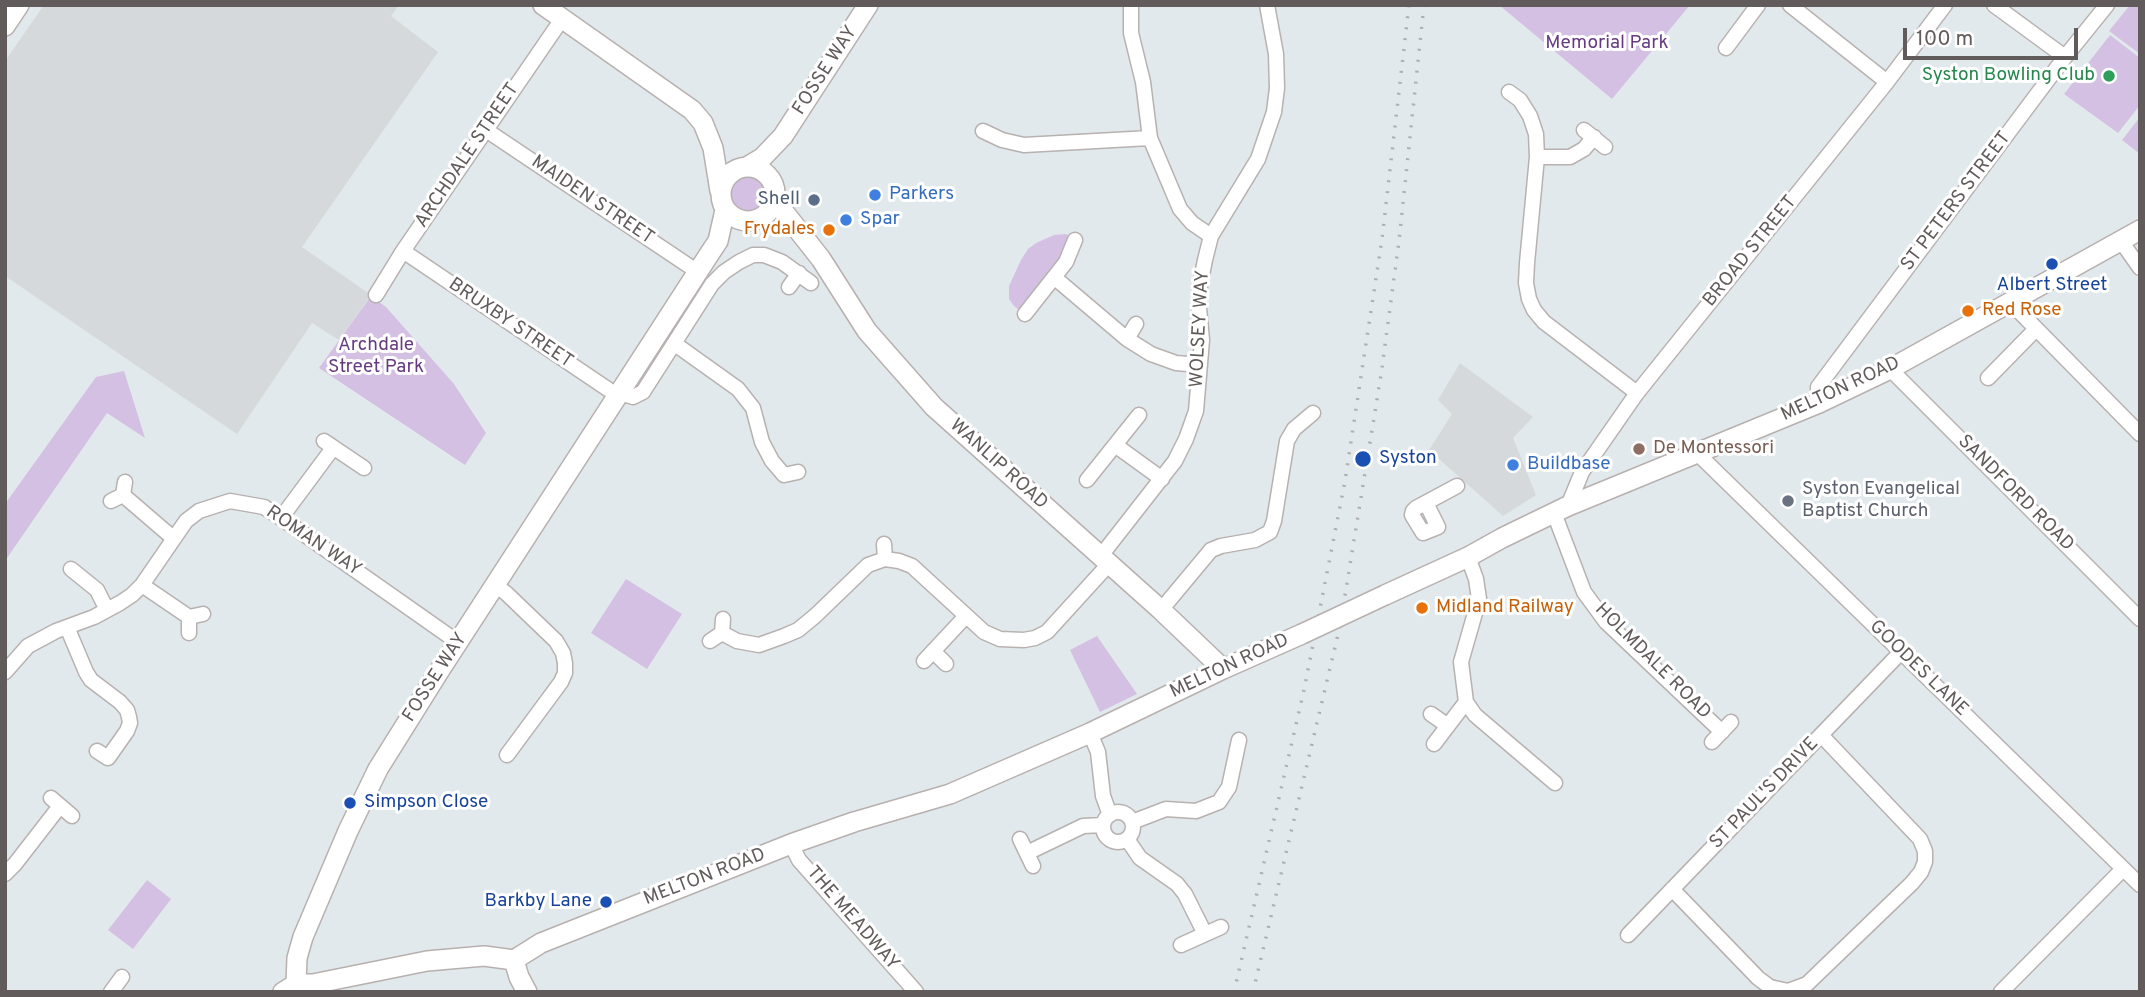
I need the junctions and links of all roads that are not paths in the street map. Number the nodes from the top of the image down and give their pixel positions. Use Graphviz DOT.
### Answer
graph roads {
  1 [pos="19,5"];
  2 [pos="543,5"];
  3 [pos="868,5"];
  4 [pos="1131,5"];
  5 [pos="1267,5"];
  6 [pos="1758,5"];
  7 [pos="1790,5"];
  8 [pos="1945,5"];
  9 [pos="1994,5"];
  10 [pos="2108,5"];
  11 [pos="562,19"];
  12 [pos="5,26"];
  13 [pos="1726,48"];
  14 [pos="2065,57"];
  15 [pos="1887,82"];
  16 [pos="1531,88"];
  17 [pos="980,129"];
  18 [pos="486,130"];
  19 [pos="783,136"];
  20 [pos="1150,138"];
  21 [pos="1594,138"];
  22 [pos="713,148"];
  23 [pos="1537,157"];
  24 [pos="743,167"];
  25 [pos="774,190"];
  26 [pos="720,191"];
  27 [pos="725,210"];
  28 [pos="751,221"];
  29 [pos="2140,230"];
  30 [pos="801,235"];
  31 [pos="1211,236"];
  32 [pos="1075,237"];
  33 [pos="2121,240"];
  34 [pos="718,241"];
  35 [pos="403,251"];
  36 [pos="2140,268"];
  37 [pos="698,272"];
  38 [pos="799,273"];
  39 [pos="1055,278"];
  40 [pos="811,283"];
  41 [pos="789,287"];
  42 [pos="376,295"];
  43 [pos="2009,301"];
  44 [pos="1025,313"];
  45 [pos="1136,324"];
  46 [pos="2036,329"];
  47 [pos="1127,339"];
  48 [pos="675,344"];
  49 [pos="1200,365"];
  50 [pos="1889,369"];
  51 [pos="1988,378"];
  52 [pos="1637,393"];
  53 [pos="619,394"];
  54 [pos="1818,403"];
  55 [pos="1313,413"];
  56 [pos="1139,415"];
  57 [pos="2140,434"];
  58 [pos="1115,445"];
  59 [pos="1697,453"];
  60 [pos="364,468"];
  61 [pos="788,478"];
  62 [pos="1162,479"];
  63 [pos="1087,480"];
  64 [pos="1457,486"];
  65 [pos="120,493"];
  66 [pos="1426,503"];
  67 [pos="1561,509"];
  68 [pos="281,518"];
  69 [pos="173,538"];
  70 [pos="884,544"];
  71 [pos="79,555"];
  72 [pos="1468,557"];
  73 [pos="885,559"];
  74 [pos="1105,560"];
  75 [pos="142,585"];
  76 [pos="496,586"];
  77 [pos="107,610"];
  78 [pos="1161,610"];
  79 [pos="966,616"];
  80 [pos="2140,619"];
  81 [pos="67,628"];
  82 [pos="718,631"];
  83 [pos="190,633"];
  84 [pos="458,643"];
  85 [pos="1901,652"];
  86 [pos="946,664"];
  87 [pos="1223,669"];
  88 [pos="5,672"];
  89 [pos="1466,702"];
  90 [pos="1431,714"];
  91 [pos="1448,726"];
  92 [pos="1721,732"];
  93 [pos="1090,733"];
  94 [pos="1822,736"];
  95 [pos="1434,744"];
  96 [pos="1232,748"];
  97 [pos="97,751"];
  98 [pos="507,755"];
  99 [pos="1555,783"];
  100 [pos="61,807"];
  101 [pos="1106,820"];
  102 [pos="1132,822"];
  103 [pos="1020,839"];
  104 [pos="1127,839"];
  105 [pos="792,844"];
  106 [pos="2123,869"];
  107 [pos="5,874"];
  108 [pos="2140,885"];
  109 [pos="1672,889"];
  110 [pos="1221,927"];
  111 [pos="1205,934"];
  112 [pos="1628,935"];
  113 [pos="1181,945"];
  114 [pos="514,960"];
  115 [pos="122,977"];
  116 [pos="289,988"];
  117 [pos="111,992"];
  118 [pos="527,992"];
  119 [pos="916,992"];
  120 [pos="2001,992"];
  1 -- 12 [label="street"];
  2 -- 11 [label="street"];
  3 -- 19 [label="street, FOSSE WAY"];
  4 -- 20 [label="street"];
  5 -- 31 [label="street, WOLSEY WAY"];
  6 -- 13 [label="street"];
  7 -- 15 [label="street"];
  8 -- 15 [label="street, BROAD STREET"];
  9 -- 14 [label="street"];
  10 -- 14 [label="street, ST PETERS STREET"];
  11 -- 18 [label="street, ARCHDALE STREET"];
  11 -- 22 [label="street"];
  14 -- 54 [label="street, ST PETERS STREET"];
  15 -- 52 [label="street, BROAD STREET"];
  16 -- 23 [label="street"];
  17 -- 20 [label="street"];
  18 -- 35 [label="street, ARCHDALE STREET"];
  18 -- 37 [label="street, MAIDEN STREET"];
  19 -- 24 [label="street"];
  19 -- 25 [label="street"];
  20 -- 31 [label="street"];
  21 -- 23 [label="street"];
  22 -- 24 [label="street"];
  22 -- 26 [label="street"];
  23 -- 52 [label="street"];
  24 -- 25 [label="street"];
  24 -- 26 [label="street"];
  25 -- 28 [label="street"];
  25 -- 30 [label="street, WANLIP ROAD"];
  26 -- 27 [label="street"];
  27 -- 28 [label="street"];
  27 -- 34 [label="street, FOSSE WAY"];
  28 -- 30 [label="street"];
  28 -- 34 [label="street, FOSSE WAY"];
  29 -- 33 [label="street, MELTON ROAD"];
  30 -- 74 [label="street, WANLIP ROAD"];
  31 -- 49 [label="street, WOLSEY WAY"];
  32 -- 39 [label="street"];
  33 -- 36 [label="street"];
  33 -- 43 [label="street, MELTON ROAD"];
  34 -- 37 [label="street, FOSSE WAY"];
  35 -- 42 [label="street, ARCHDALE STREET"];
  35 -- 53 [label="street, BRUXBY STREET"];
  37 -- 53 [label="street, FOSSE WAY"];
  38 -- 40 [label="street"];
  38 -- 41 [label="street"];
  38 -- 48 [label="street"];
  39 -- 44 [label="street"];
  39 -- 47 [label="street"];
  43 -- 46 [label="street"];
  43 -- 50 [label="street, MELTON ROAD"];
  45 -- 47 [label="street"];
  46 -- 51 [label="street"];
  46 -- 57 [label="street"];
  47 -- 49 [label="street"];
  48 -- 53 [label="street"];
  48 -- 61 [label="street"];
  49 -- 62 [label="street, WOLSEY WAY"];
  50 -- 54 [label="street, MELTON ROAD"];
  50 -- 80 [label="street, SANDFORD ROAD"];
  52 -- 67 [label="street, BROAD STREET"];
  53 -- 76 [label="street, FOSSE WAY"];
  54 -- 59 [label="street, MELTON ROAD"];
  55 -- 78 [label="street"];
  56 -- 58 [label="street"];
  58 -- 62 [label="street"];
  58 -- 63 [label="street"];
  59 -- 67 [label="street, MELTON ROAD"];
  59 -- 85 [label="street, GOODES LANE"];
  60 -- 68 [label="street"];
  62 -- 74 [label="street, WOLSEY WAY"];
  64 -- 66 [label="street"];
  65 -- 69 [label="street"];
  67 -- 72 [label="street, MELTON ROAD"];
  67 -- 92 [label="street, HOLMDALE ROAD"];
  68 -- 69 [label="street, ROMAN WAY"];
  68 -- 84 [label="street, ROMAN WAY"];
  69 -- 75 [label="street, ROMAN WAY"];
  70 -- 73 [label="street"];
  71 -- 77 [label="street"];
  72 -- 87 [label="street, MELTON ROAD, bridge"];
  72 -- 89 [label="street"];
  73 -- 79 [label="street, WOLSEY WAY"];
  73 -- 82 [label="street"];
  74 -- 78 [label="street, WANLIP ROAD"];
  74 -- 79 [label="street, WOLSEY WAY"];
  75 -- 77 [label="street, ROMAN WAY"];
  75 -- 83 [label="street"];
  76 -- 84 [label="street, FOSSE WAY"];
  76 -- 98 [label="street"];
  77 -- 81 [label="street, ROMAN WAY"];
  78 -- 87 [label="street, WANLIP ROAD"];
  79 -- 86 [label="street"];
  81 -- 88 [label="street, ROMAN WAY"];
  81 -- 97 [label="street"];
  84 -- 116 [label="street, FOSSE WAY"];
  85 -- 94 [label="street, ST PAUL'S DRIVE"];
  85 -- 106 [label="street, GOODES LANE"];
  87 -- 93 [label="street, MELTON ROAD"];
  89 -- 91 [label="street"];
  89 -- 99 [label="street"];
  90 -- 91 [label="street"];
  91 -- 95 [label="street"];
  93 -- 101 [label="street"];
  93 -- 105 [label="street, MELTON ROAD"];
  94 -- 109 [label="street, ST PAUL'S DRIVE"];
  94 -- 109 [label="street"];
  96 -- 102 [label="street"];
  100 -- 107 [label="street"];
  101 -- 102 [label="street"];
  101 -- 103 [label="street"];
  101 -- 104 [label="street"];
  102 -- 104 [label="street"];
  104 -- 111 [label="street"];
  105 -- 114 [label="street, MELTON ROAD"];
  105 -- 119 [label="street, THE MEADWAY"];
  106 -- 108 [label="street, GOODES LANE"];
  106 -- 120 [label="street"];
  109 -- 112 [label="street, ST PAUL'S DRIVE"];
  110 -- 111 [label="street"];
  111 -- 113 [label="street"];
  114 -- 116 [label="street"];
  114 -- 118 [label="street"];
  115 -- 117 [label="street"];
}
